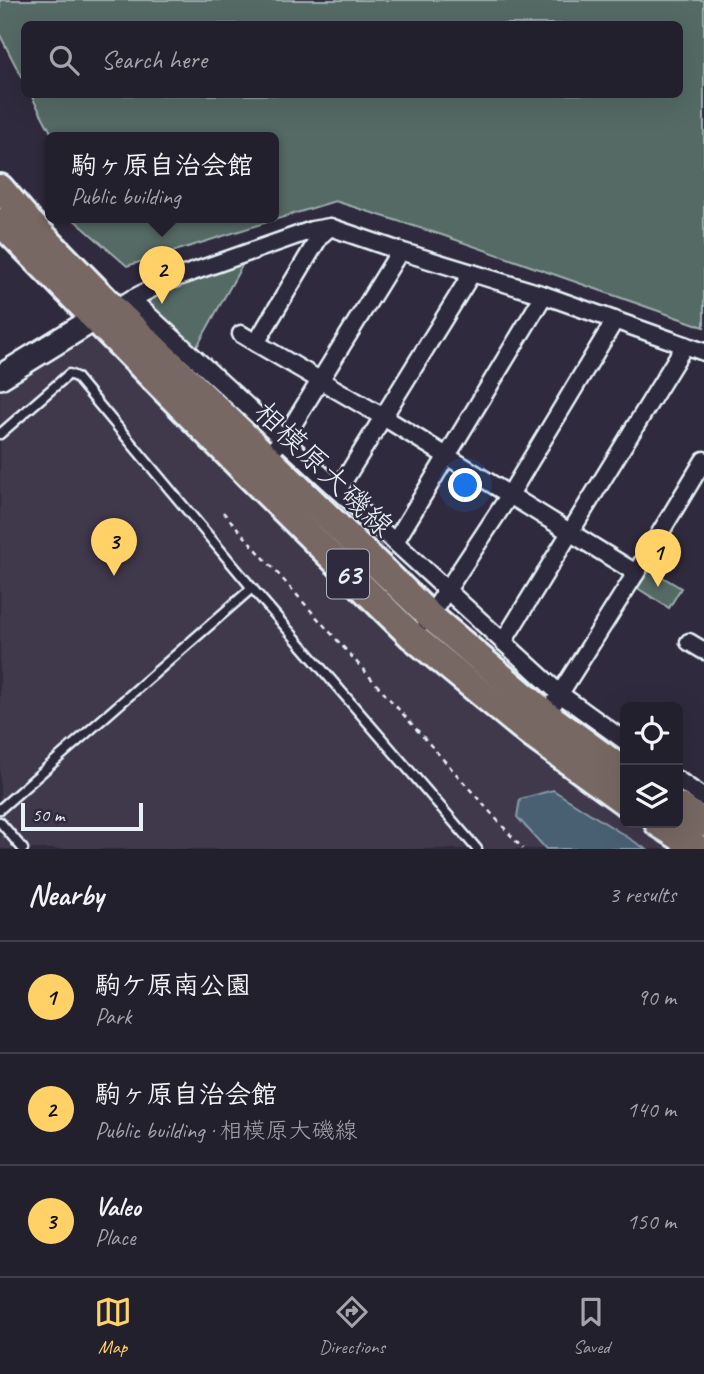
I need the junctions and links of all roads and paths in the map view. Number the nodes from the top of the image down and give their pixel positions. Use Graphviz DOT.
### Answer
graph roads {
  1 [pos="0,188"];
  2 [pos="0,222"];
  3 [pos="330,227"];
  4 [pos="400,251"];
  5 [pos="472,273"];
  6 [pos="544,295"];
  7 [pos="113,309"];
  8 [pos="615,320"];
  9 [pos="241,334"];
  10 [pos="256,343"];
  11 [pos="685,345"];
  12 [pos="704,352"];
  13 [pos="0,377"];
  14 [pos="321,380"];
  15 [pos="385,418"];
  16 [pos="0,434"];
  17 [pos="284,439"];
  18 [pos="447,456"];
  19 [pos="704,460"];
  20 [pos="257,466"];
  21 [pos="338,490"];
  22 [pos="509,496"];
  23 [pos="223,512"];
  24 [pos="570,533"];
  25 [pos="395,542"];
  26 [pos="636,573"];
  27 [pos="251,588"];
  28 [pos="448,591"];
  29 [pos="431,617"];
  30 [pos="412,636"];
  31 [pos="503,642"];
  32 [pos="690,642"];
  33 [pos="704,651"];
  34 [pos="546,714"];
  35 [pos="620,739"];
  36 [pos="620,768"];
  37 [pos="683,783"];
  38 [pos="620,796"];
  39 [pos="704,798"];
  40 [pos="0,809"];
  41 [pos="683,809"];
  42 [pos="0,822"];
  43 [pos="704,823"];
  44 [pos="666,828"];
  45 [pos="23,849"];
  46 [pos="477,849"];
  47 [pos="523,849"];
  48 [pos="699,849"];
  1 -- 7 [label="main road, 相模原大磯線 / 63"];
  2 -- 7 [label="main road, 相模原大磯線 / 63"];
  3 -- 4 [label="street"];
  3 -- 7 [label="street"];
  3 -- 10 [label="street"];
  4 -- 5 [label="street"];
  4 -- 14 [label="street"];
  5 -- 6 [label="street"];
  5 -- 15 [label="street"];
  6 -- 8 [label="street"];
  6 -- 18 [label="street"];
  7 -- 13 [label="street"];
  7 -- 17 [label="street"];
  7 -- 20 [label="main road, 相模原大磯線 / 63"];
  8 -- 11 [label="street"];
  8 -- 22 [label="street"];
  9 -- 10 [label="street"];
  10 -- 14 [label="street"];
  11 -- 12 [label="street"];
  11 -- 24 [label="street"];
  14 -- 15 [label="street"];
  14 -- 17 [label="street"];
  15 -- 18 [label="street"];
  15 -- 21 [label="street"];
  16 -- 27 [label="lane"];
  17 -- 20 [label="street"];
  17 -- 21 [label="street"];
  18 -- 22 [label="street"];
  18 -- 25 [label="street"];
  19 -- 26 [label="street"];
  20 -- 29 [label="main road, 相模原大磯線 / 63"];
  20 -- 30 [label="main road, 相模原大磯線 / 63"];
  21 -- 25 [label="street"];
  22 -- 24 [label="street"];
  22 -- 28 [label="street"];
  23 -- 47 [label="path"];
  24 -- 26 [label="street"];
  24 -- 31 [label="street"];
  25 -- 28 [label="street"];
  26 -- 34 [label="street"];
  27 -- 40 [label="lane"];
  27 -- 46 [label="lane"];
  28 -- 29 [label="street"];
  28 -- 31 [label="street"];
  29 -- 30 [label="street"];
  29 -- 34 [label="main road, 相模原大磯線 / 63"];
  30 -- 34 [label="main road, 相模原大磯線 / 63"];
  31 -- 34 [label="street"];
  32 -- 33 [label="street"];
  34 -- 35 [label="street"];
  34 -- 36 [label="main road, 相模原大磯線 / 63"];
  34 -- 38 [label="main road, 相模原大磯線 / 63"];
  37 -- 39 [label="street"];
  41 -- 43 [label="main road"];
  42 -- 45 [label="lane"];
  44 -- 48 [label="main road"];
}
